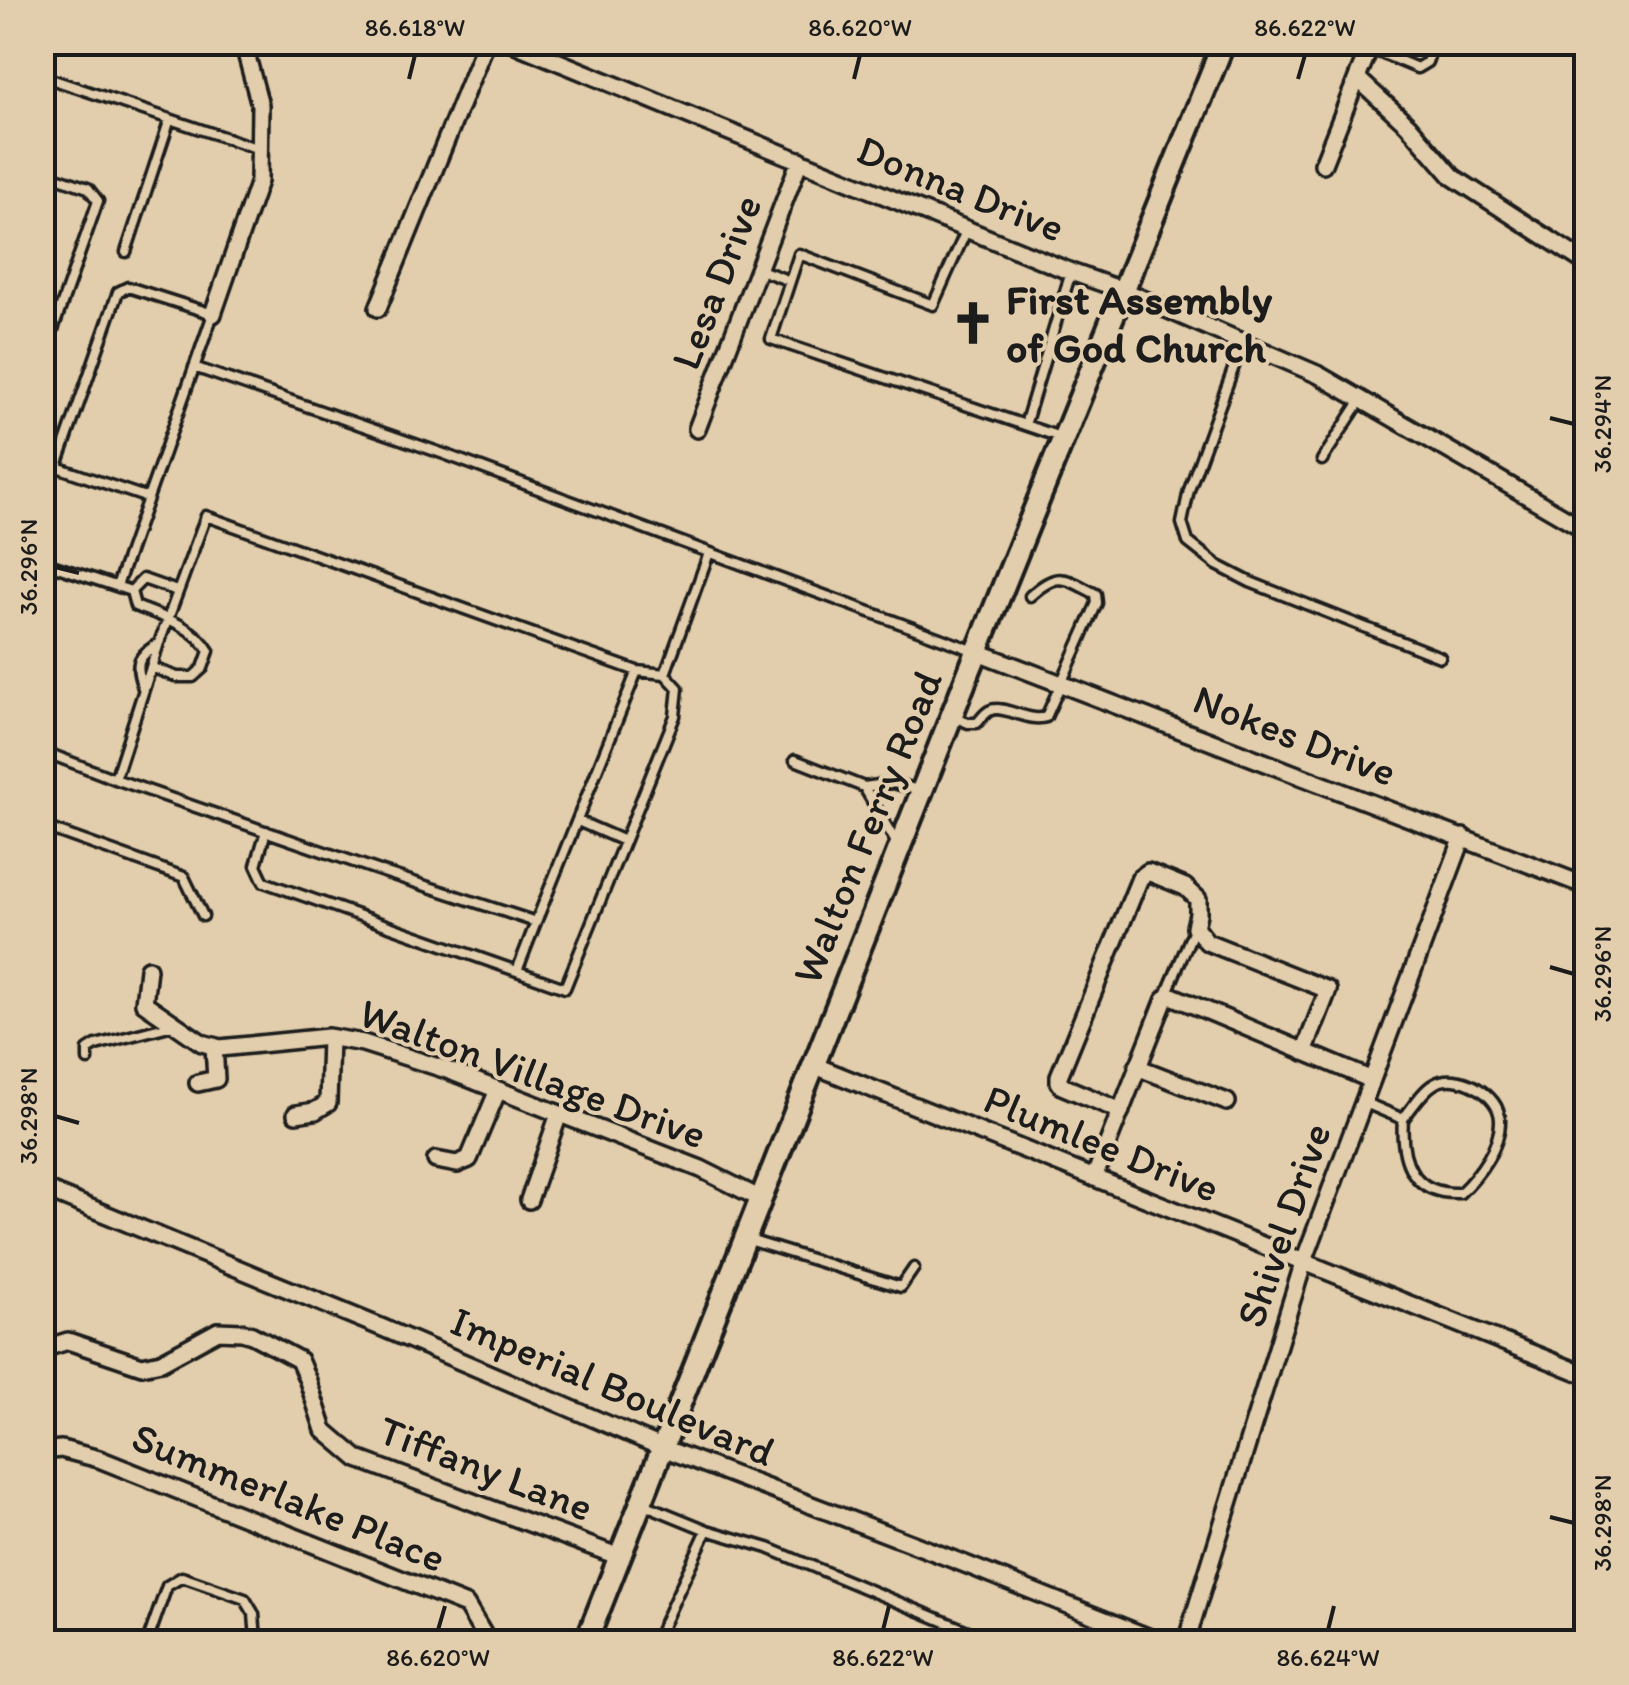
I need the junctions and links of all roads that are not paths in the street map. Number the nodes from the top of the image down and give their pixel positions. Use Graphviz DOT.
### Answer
graph roads {
  1 [pos="243,42"];
  2 [pos="486,42"];
  3 [pos="510,42"];
  4 [pos="1224,42"];
  5 [pos="1434,42"];
  6 [pos="1371,45"];
  7 [pos="42,76"];
  8 [pos="1357,78"];
  9 [pos="170,119"];
  10 [pos="260,149"];
  11 [pos="800,160"];
  12 [pos="1323,164"];
  13 [pos="42,172"];
  14 [pos="968,228"];
  15 [pos="126,252"];
  16 [pos="1586,263"];
  17 [pos="758,269"];
  18 [pos="1072,272"];
  19 [pos="790,280"];
  20 [pos="1122,290"];
  21 [pos="378,308"];
  22 [pos="212,314"];
  23 [pos="1243,342"];
  24 [pos="42,361"];
  25 [pos="194,367"];
  26 [pos="1361,400"];
  27 [pos="1026,425"];
  28 [pos="697,429"];
  29 [pos="1063,438"];
  30 [pos="1322,460"];
  31 [pos="42,462"];
  32 [pos="57,466"];
  33 [pos="148,498"];
  34 [pos="1586,530"];
  35 [pos="710,552"];
  36 [pos="42,562"];
  37 [pos="117,586"];
  38 [pos="131,590"];
  39 [pos="177,591"];
  40 [pos="1030,596"];
  41 [pos="168,619"];
  42 [pos="159,644"];
  43 [pos="978,652"];
  44 [pos="1440,657"];
  45 [pos="151,668"];
  46 [pos="637,670"];
  47 [pos="665,674"];
  48 [pos="1062,684"];
  49 [pos="144,689"];
  50 [pos="951,716"];
  51 [pos="42,751"];
  52 [pos="795,760"];
  53 [pos="115,779"];
  54 [pos="864,787"];
  55 [pos="922,791"];
  56 [pos="578,822"];
  57 [pos="42,826"];
  58 [pos="266,832"];
  59 [pos="1462,837"];
  60 [pos="624,841"];
  61 [pos="899,848"];
  62 [pos="1586,886"];
  63 [pos="203,916"];
  64 [pos="536,922"];
  65 [pos="1195,927"];
  66 [pos="148,969"];
  67 [pos="517,971"];
  68 [pos="1164,999"];
  69 [pos="174,1025"];
  70 [pos="330,1038"];
  71 [pos="214,1046"];
  72 [pos="1304,1052"];
  73 [pos="88,1060"];
  74 [pos="813,1065"];
  75 [pos="1137,1067"];
  76 [pos="1372,1080"];
  77 [pos="198,1083"];
  78 [pos="498,1090"];
  79 [pos="1228,1102"];
  80 [pos="1363,1102"];
  81 [pos="1120,1111"];
  82 [pos="296,1114"];
  83 [pos="559,1114"];
  84 [pos="1403,1118"];
  85 [pos="436,1160"];
  86 [pos="1094,1178"];
  87 [pos="42,1188"];
  88 [pos="761,1199"];
  89 [pos="529,1200"];
  90 [pos="745,1239"];
  91 [pos="1304,1262"];
  92 [pos="914,1268"];
  93 [pos="42,1349"];
  94 [pos="1586,1376"];
  95 [pos="663,1448"];
  96 [pos="42,1451"];
  97 [pos="641,1503"];
  98 [pos="707,1530"];
  99 [pos="620,1558"];
  100 [pos="152,1642"];
  101 [pos="259,1642"];
  102 [pos="488,1642"];
  103 [pos="586,1642"];
  104 [pos="656,1642"];
  105 [pos="994,1642"];
  106 [pos="1160,1642"];
  107 [pos="1186,1642"];
  1 -- 10 [label="street"];
  2 -- 21 [label="street"];
  3 -- 11 [label="street, Donna Drive"];
  4 -- 20 [label="street, Walton Ferry Road"];
  5 -- 6 [label="lane"];
  6 -- 8 [label="street"];
  7 -- 9 [label="lane"];
  8 -- 12 [label="street"];
  8 -- 16 [label="street"];
  9 -- 10 [label="lane"];
  9 -- 15 [label="lane"];
  10 -- 22 [label="street"];
  11 -- 14 [label="street, Donna Drive"];
  11 -- 17 [label="street, Lesa Drive"];
  13 -- 24 [label="lane"];
  14 -- 18 [label="street, Donna Drive"];
  14 -- 19 [label="lane"];
  17 -- 19 [label="lane"];
  17 -- 28 [label="street, Lesa Drive"];
  18 -- 20 [label="street, Donna Drive"];
  18 -- 27 [label="lane"];
  19 -- 27 [label="lane"];
  20 -- 23 [label="street, Donna Drive"];
  20 -- 29 [label="street, Walton Ferry Road"];
  22 -- 25 [label="lane"];
  22 -- 32 [label="lane"];
  23 -- 26 [label="street, Donna Drive"];
  23 -- 44 [label="lane"];
  25 -- 33 [label="lane"];
  25 -- 35 [label="lane"];
  26 -- 30 [label="lane"];
  26 -- 34 [label="street, Donna Drive"];
  27 -- 29 [label="lane"];
  29 -- 43 [label="street, Walton Ferry Road"];
  31 -- 32 [label="lane"];
  32 -- 33 [label="lane"];
  33 -- 37 [label="lane"];
  35 -- 43 [label="lane"];
  35 -- 47 [label="lane"];
  36 -- 37 [label="lane"];
  37 -- 38 [label="lane"];
  38 -- 39 [label="lane"];
  38 -- 41 [label="lane"];
  39 -- 41 [label="lane"];
  39 -- 46 [label="lane"];
  40 -- 48 [label="lane"];
  41 -- 42 [label="lane"];
  41 -- 45 [label="lane"];
  42 -- 45 [label="lane"];
  42 -- 49 [label="lane"];
  43 -- 48 [label="street, Nokes Drive"];
  43 -- 50 [label="street, Walton Ferry Road"];
  45 -- 49 [label="lane"];
  46 -- 47 [label="lane"];
  46 -- 56 [label="lane"];
  47 -- 60 [label="lane"];
  48 -- 50 [label="lane"];
  48 -- 59 [label="street, Nokes Drive"];
  49 -- 53 [label="lane"];
  50 -- 55 [label="street, Walton Ferry Road"];
  51 -- 53 [label="lane"];
  52 -- 54 [label="lane"];
  53 -- 58 [label="lane"];
  54 -- 55 [label="lane"];
  54 -- 61 [label="lane"];
  55 -- 61 [label="street, Walton Ferry Road"];
  56 -- 60 [label="lane"];
  56 -- 64 [label="lane"];
  57 -- 63 [label="lane"];
  58 -- 64 [label="lane"];
  58 -- 67 [label="lane"];
  59 -- 62 [label="street, Nokes Drive"];
  59 -- 76 [label="street, Shivel Drive"];
  60 -- 67 [label="lane"];
  61 -- 74 [label="street, Walton Ferry Road"];
  64 -- 67 [label="lane"];
  65 -- 68 [label="lane"];
  65 -- 72 [label="street"];
  65 -- 81 [label="street"];
  66 -- 69 [label="street, Walton Village Drive"];
  68 -- 72 [label="street"];
  68 -- 75 [label="street"];
  69 -- 71 [label="street, Walton Village Drive"];
  69 -- 73 [label="lane"];
  70 -- 71 [label="street, Walton Village Drive"];
  70 -- 78 [label="street, Walton Village Drive"];
  70 -- 82 [label="street"];
  71 -- 77 [label="street"];
  72 -- 76 [label="street"];
  74 -- 86 [label="street, Plumlee Drive"];
  74 -- 88 [label="street, Walton Ferry Road"];
  75 -- 79 [label="street"];
  75 -- 81 [label="street"];
  76 -- 80 [label="street, Shivel Drive"];
  78 -- 83 [label="street, Walton Village Drive"];
  78 -- 85 [label="street"];
  80 -- 84 [label="lane"];
  80 -- 91 [label="street, Shivel Drive"];
  81 -- 86 [label="street"];
  83 -- 88 [label="street, Walton Village Drive"];
  83 -- 89 [label="street"];
  84 -- 84 [label="lane"];
  86 -- 91 [label="street, Plumlee Drive"];
  87 -- 95 [label="street, Imperial Boulevard"];
  88 -- 90 [label="street, Walton Ferry Road"];
  90 -- 92 [label="lane"];
  90 -- 95 [label="street, Walton Ferry Road"];
  91 -- 94 [label="street, Plumlee Drive"];
  91 -- 107 [label="street, Shivel Drive"];
  93 -- 99 [label="street, Tiffany Lane"];
  95 -- 97 [label="street, Walton Ferry Road"];
  95 -- 106 [label="street, Imperial Boulevard"];
  96 -- 102 [label="street, Summerlake Place"];
  97 -- 98 [label="lane"];
  97 -- 99 [label="street, Walton Ferry Road"];
  98 -- 104 [label="lane"];
  98 -- 105 [label="lane"];
  99 -- 103 [label="street, Walton Ferry Road"];
  100 -- 101 [label="lane"];
}
